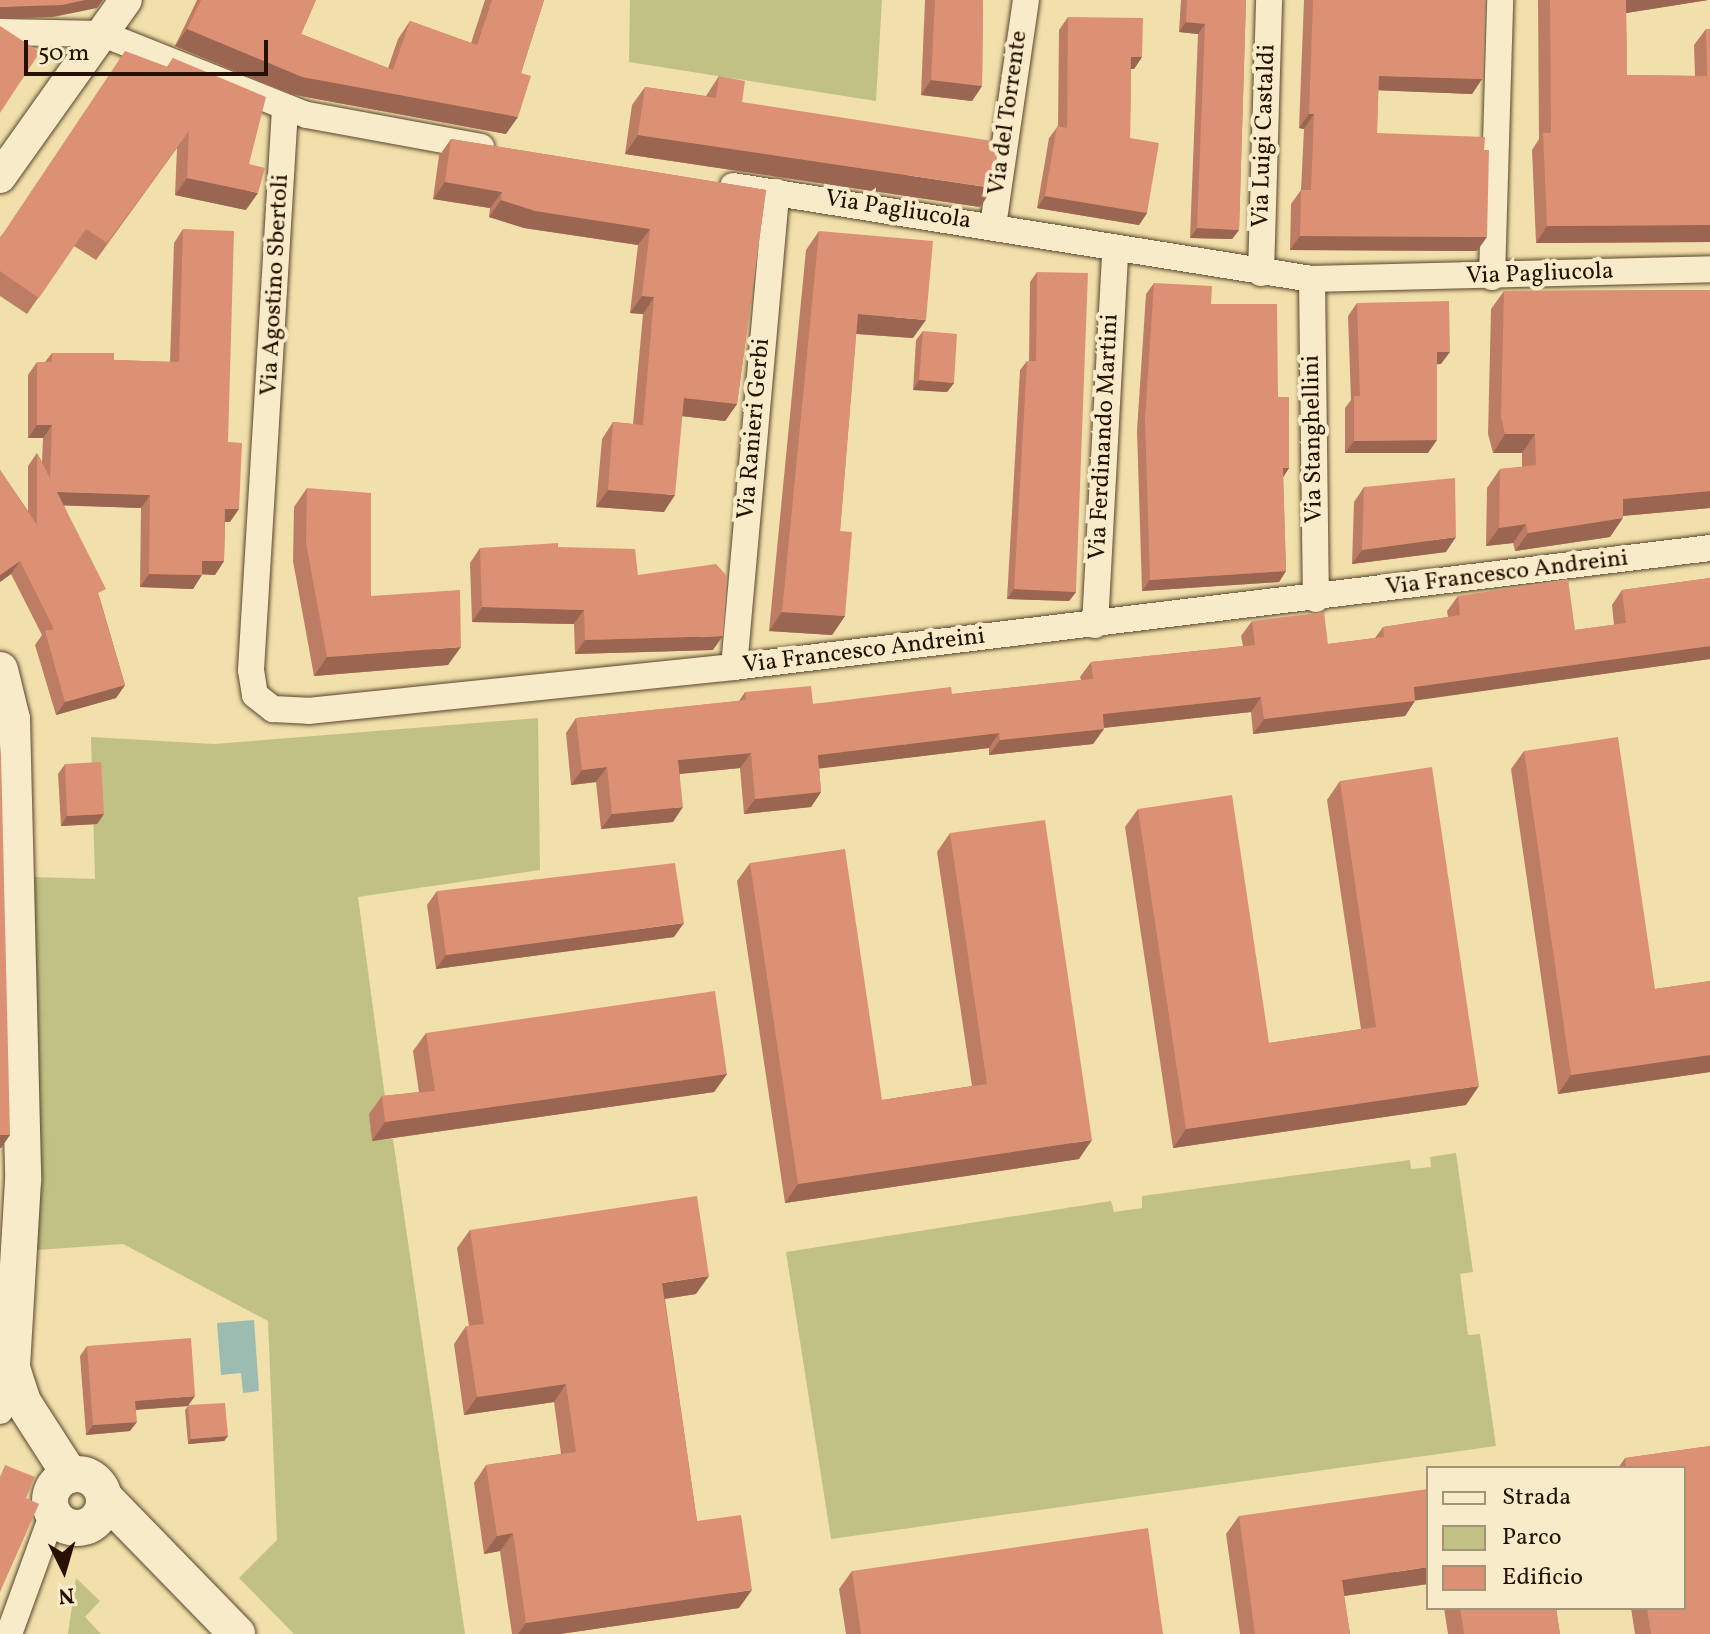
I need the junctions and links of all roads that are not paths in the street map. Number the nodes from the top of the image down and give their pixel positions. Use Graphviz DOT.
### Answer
graph roads {
  1 [pos="126,0"];
  2 [pos="1026,0"];
  3 [pos="1269,0"];
  4 [pos="1500,0"];
  5 [pos="0,32"];
  6 [pos="103,34"];
  7 [pos="285,109"];
  8 [pos="504,151"];
  9 [pos="0,177"];
  10 [pos="700,181"];
  11 [pos="776,192"];
  12 [pos="993,226"];
  13 [pos="1115,250"];
  14 [pos="1710,269"];
  15 [pos="1261,273"];
  16 [pos="1492,277"];
  17 [pos="1312,279"];
  18 [pos="266,462"];
  19 [pos="1710,548"];
  20 [pos="1316,599"];
  21 [pos="1095,625"];
  22 [pos="734,667"];
  23 [pos="0,670"];
  24 [pos="5,1396"];
  25 [pos="57,1508"];
  26 [pos="109,1510"];
  27 [pos="9,1634"];
  28 [pos="237,1634"];
  1 -- 6 [label="street"];
  2 -- 12 [label="street, Via del Torrente"];
  3 -- 15 [label="street, Via Luigi Castaldi"];
  4 -- 16 [label="street"];
  5 -- 6 [label="street"];
  6 -- 7 [label="street"];
  6 -- 9 [label="street"];
  7 -- 8 [label="street"];
  7 -- 18 [label="street, Via Agostino Sbertoli"];
  10 -- 11 [label="street, Via Pagliucola"];
  11 -- 12 [label="street, Via Pagliucola"];
  11 -- 22 [label="street, Via Ranieri Gerbi"];
  12 -- 13 [label="street, Via Pagliucola"];
  13 -- 15 [label="street, Via Pagliucola"];
  13 -- 21 [label="street, Via Ferdinando Martini"];
  14 -- 16 [label="street, Via Pagliucola"];
  15 -- 17 [label="street, Via Pagliucola"];
  16 -- 17 [label="street, Via Pagliucola"];
  17 -- 20 [label="street, Via Stanghellini"];
  18 -- 22 [label="street, Via Francesco Andreini"];
  19 -- 20 [label="street, Via Francesco Andreini"];
  20 -- 21 [label="street, Via Francesco Andreini"];
  21 -- 22 [label="street, Via Francesco Andreini"];
  23 -- 24 [label="main road"];
  24 -- 25 [label="main road"];
  25 -- 26 [label="main road"];
  25 -- 26 [label="main road"];
  25 -- 27 [label="street"];
  26 -- 28 [label="main road"];
}
